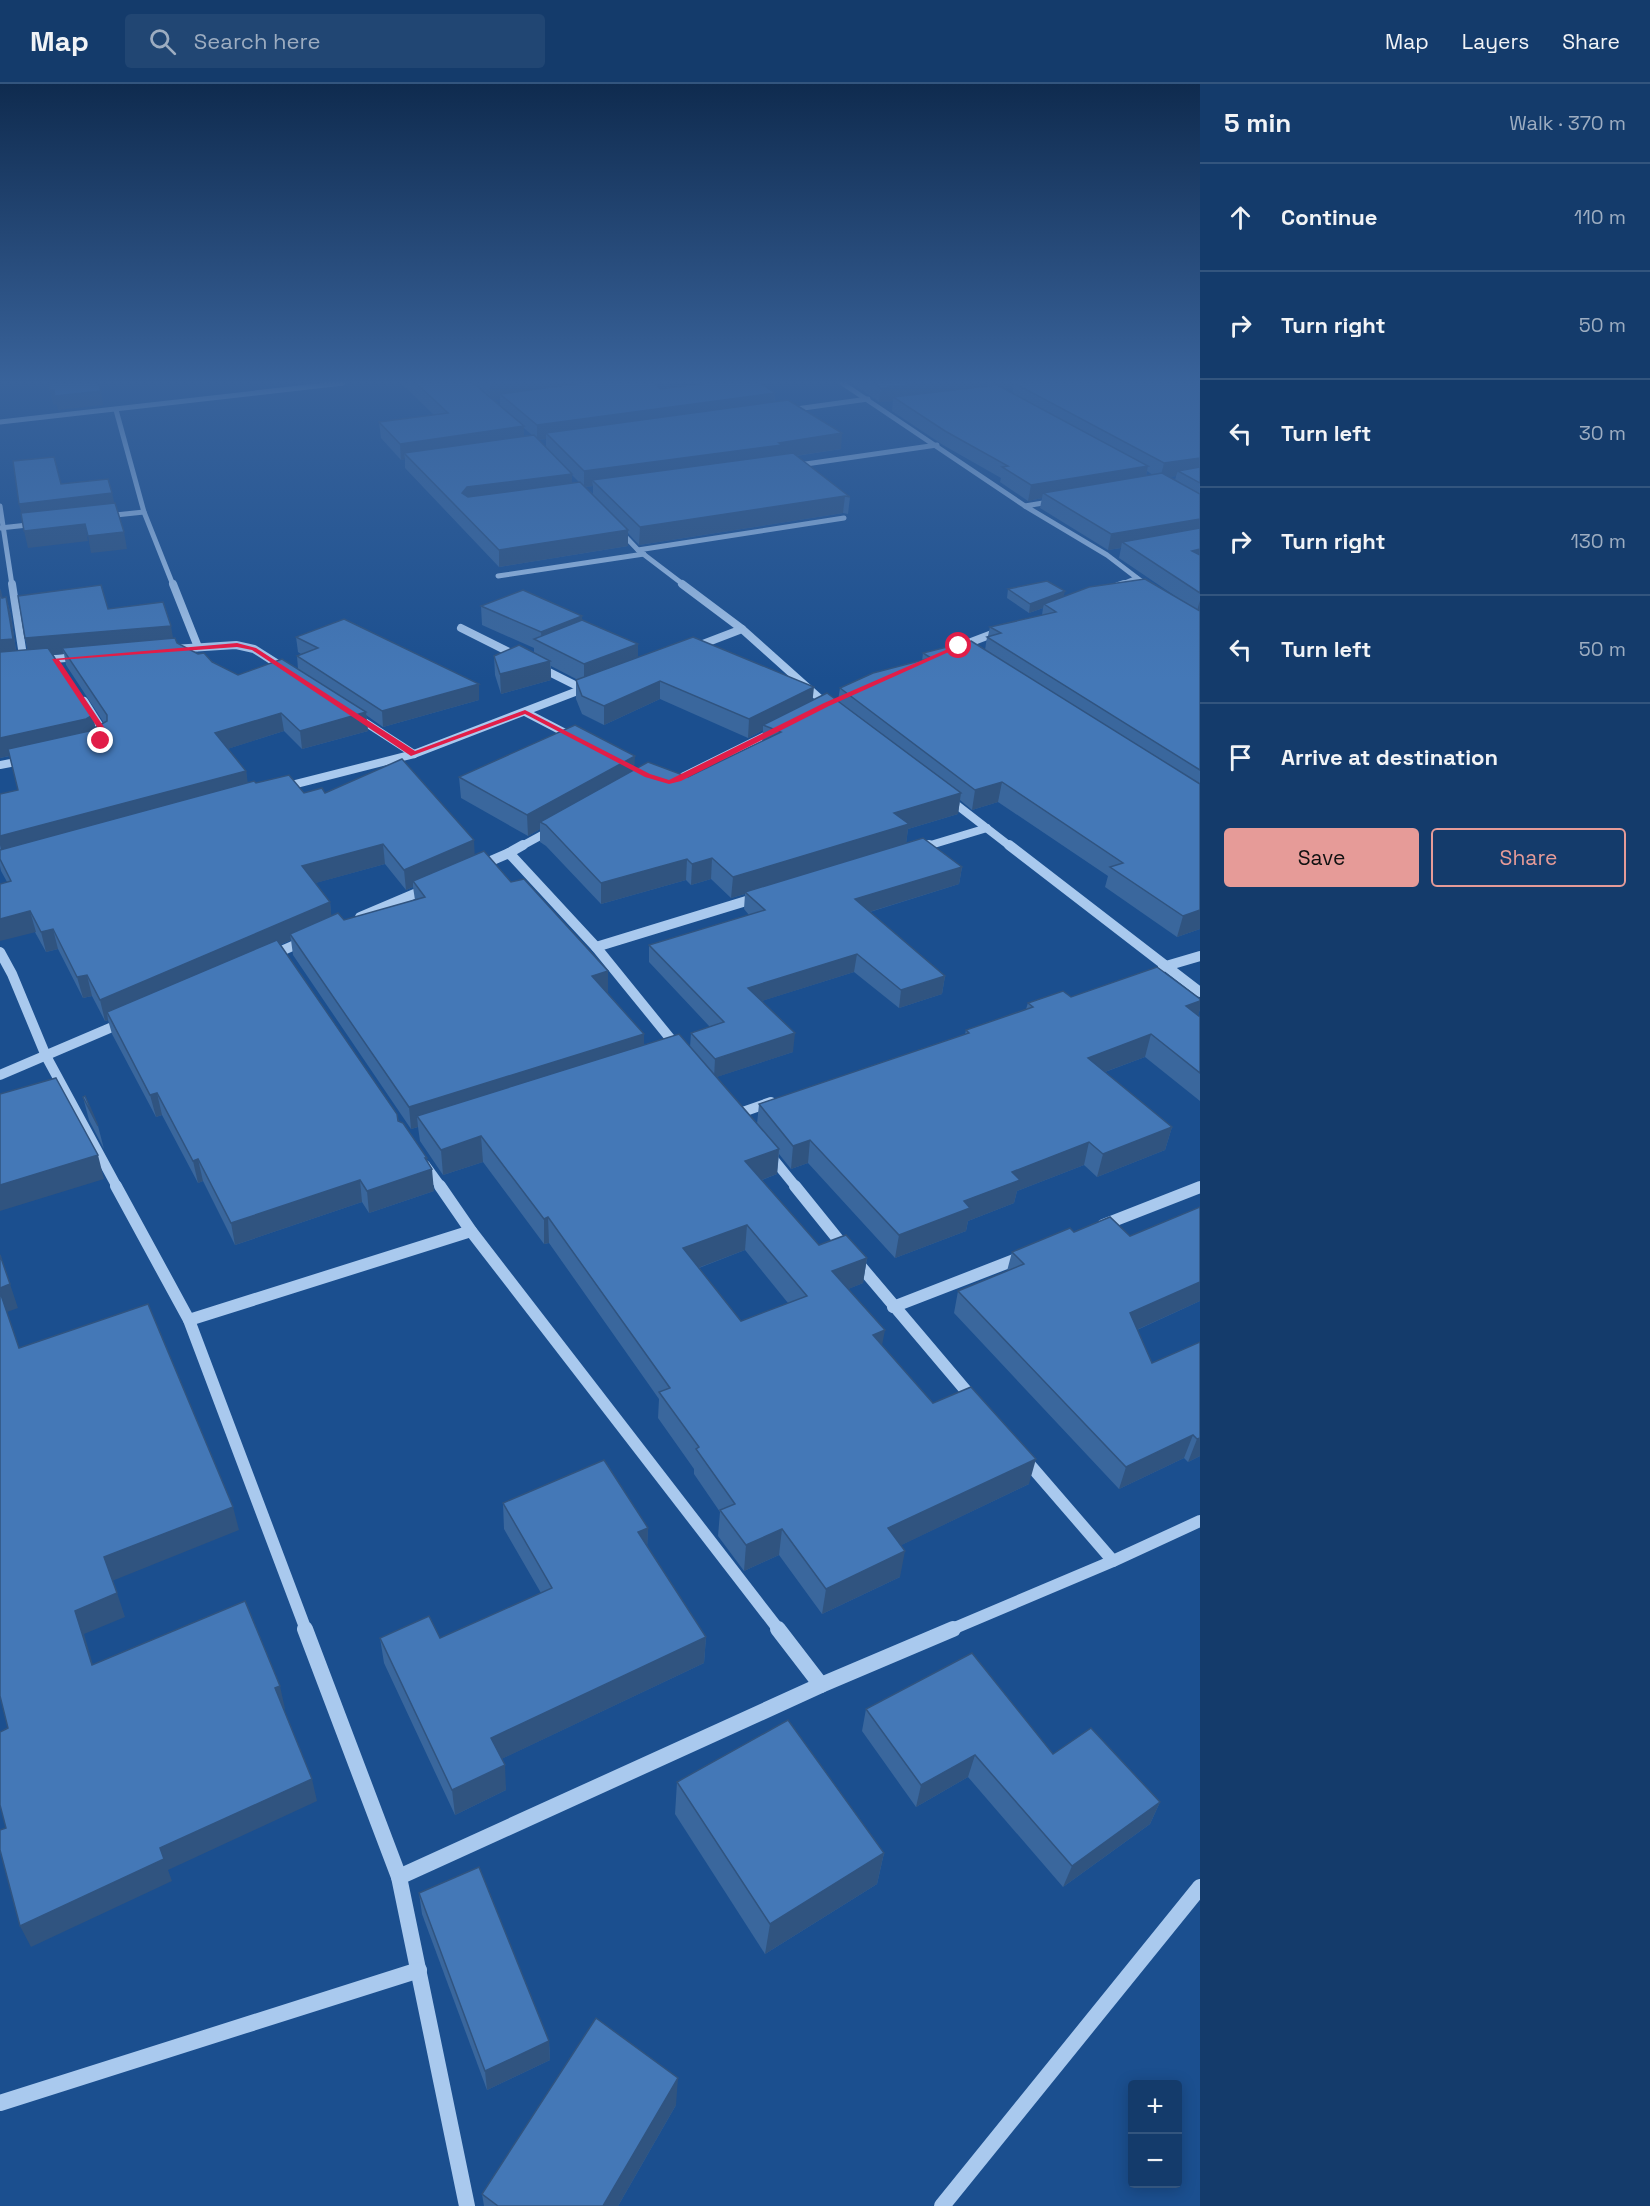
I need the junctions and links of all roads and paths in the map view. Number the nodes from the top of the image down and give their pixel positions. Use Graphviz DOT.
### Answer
graph roads {
  1 [pos="136,482"];
  2 [pos="990,482"];
  3 [pos="1059,501"];
  4 [pos="0,506"];
  5 [pos="1025,506"];
  6 [pos="144,512"];
  7 [pos="98,517"];
  8 [pos="844,518"];
  9 [pos="51,522"];
  10 [pos="614,526"];
  11 [pos="2,528"];
  12 [pos="641,552"];
  13 [pos="1118,552"];
  14 [pos="1107,555"];
  15 [pos="498,576"];
  16 [pos="1137,578"];
  17 [pos="1115,587"];
  18 [pos="1157,591"];
  19 [pos="461,628"];
  20 [pos="742,629"];
  21 [pos="1004,629"];
  22 [pos="959,646"];
  23 [pos="198,647"];
  24 [pos="690,649"];
  25 [pos="163,650"];
  26 [pos="949,651"];
  27 [pos="969,652"];
  28 [pos="91,656"];
  29 [pos="55,659"];
  30 [pos="522,659"];
  31 [pos="532,664"];
  32 [pos="61,668"];
  33 [pos="294,675"];
  34 [pos="598,684"];
  35 [pos="583,689"];
  36 [pos="80,696"];
  37 [pos="836,700"];
  38 [pos="826,705"];
  39 [pos="816,710"];
  40 [pos="525,712"];
  41 [pos="836,712"];
  42 [pos="354,715"];
  43 [pos="784,726"];
  44 [pos="101,741"];
  45 [pos="586,744"];
  46 [pos="414,754"];
  47 [pos="35,758"];
  48 [pos="0,765"];
  49 [pos="663,782"];
  50 [pos="276,789"];
  51 [pos="940,792"];
  52 [pos="558,826"];
  53 [pos="987,828"];
  54 [pos="909,852"];
  55 [pos="509,853"];
  56 [pos="465,872"];
  57 [pos="433,886"];
  58 [pos="764,896"];
  59 [pos="346,923"];
  60 [pos="314,937"];
  61 [pos="596,947"];
  62 [pos="0,952"];
  63 [pos="1200,956"];
  64 [pos="260,960"];
  65 [pos="1166,966"];
  66 [pos="1155,970"];
  67 [pos="1200,992"];
  68 [pos="132,1018"];
  69 [pos="669,1054"];
  70 [pos="46,1056"];
  71 [pos="0,1075"];
  72 [pos="782,1099"];
  73 [pos="745,1123"];
  74 [pos="759,1142"];
  75 [pos="419,1156"];
  76 [pos="1200,1187"];
  77 [pos="1090,1230"];
  78 [pos="471,1231"];
  79 [pos="1036,1251"];
  80 [pos="893,1307"];
  81 [pos="189,1320"];
  82 [pos="980,1407"];
  83 [pos="1019,1452"];
  84 [pos="1200,1521"];
  85 [pos="1113,1561"];
  86 [pos="821,1685"];
  87 [pos="399,1877"];
  88 [pos="1200,1887"];
  89 [pos="419,1970"];
  90 [pos="0,2103"];
  91 [pos="467,2206"];
  92 [pos="942,2206"];
  1 -- 6 [label="street"];
  2 -- 5 [label="street"];
  3 -- 5 [label="street"];
  4 -- 11 [label="street"];
  5 -- 14 [label="street"];
  6 -- 7 [label="street"];
  6 -- 23 [label="street"];
  8 -- 12 [label="street"];
  9 -- 11 [label="street"];
  10 -- 12 [label="street"];
  11 -- 29 [label="street"];
  12 -- 15 [label="street"];
  12 -- 20 [label="street"];
  13 -- 14 [label="street"];
  14 -- 16 [label="street"];
  16 -- 17 [label="street"];
  16 -- 18 [label="street"];
  19 -- 30 [label="street"];
  20 -- 24 [label="street"];
  20 -- 38 [label="street"];
  21 -- 22 [label="street"];
  22 -- 26 [label="street"];
  22 -- 27 [label="street"];
  23 -- 25 [label="street"];
  23 -- 33 [label="street"];
  28 -- 29 [label="street"];
  29 -- 32 [label="street"];
  31 -- 35 [label="street"];
  34 -- 35 [label="street"];
  35 -- 40 [label="street"];
  36 -- 44 [label="street"];
  37 -- 38 [label="street"];
  38 -- 39 [label="street"];
  38 -- 41 [label="street"];
  40 -- 45 [label="street"];
  40 -- 46 [label="street"];
  42 -- 46 [label="street"];
  43 -- 49 [label="street"];
  46 -- 50 [label="street"];
  47 -- 48 [label="street"];
  51 -- 53 [label="street"];
  52 -- 55 [label="street"];
  53 -- 54 [label="street"];
  53 -- 65 [label="street"];
  55 -- 56 [label="street"];
  55 -- 61 [label="street"];
  57 -- 59 [label="street"];
  58 -- 61 [label="street"];
  60 -- 64 [label="street"];
  61 -- 69 [label="street"];
  62 -- 70 [label="street"];
  63 -- 65 [label="street"];
  65 -- 66 [label="street"];
  65 -- 67 [label="street"];
  68 -- 70 [label="street"];
  70 -- 71 [label="street"];
  70 -- 81 [label="street"];
  72 -- 73 [label="street"];
  74 -- 80 [label="street"];
  75 -- 78 [label="street"];
  76 -- 77 [label="street"];
  78 -- 81 [label="street"];
  78 -- 86 [label="street"];
  79 -- 80 [label="street"];
  80 -- 82 [label="street"];
  81 -- 87 [label="street"];
  83 -- 85 [label="street"];
  84 -- 85 [label="street"];
  85 -- 86 [label="street"];
  86 -- 87 [label="street"];
  87 -- 89 [label="street"];
  88 -- 92 [label="street"];
  89 -- 90 [label="street"];
  89 -- 91 [label="street"];
}
